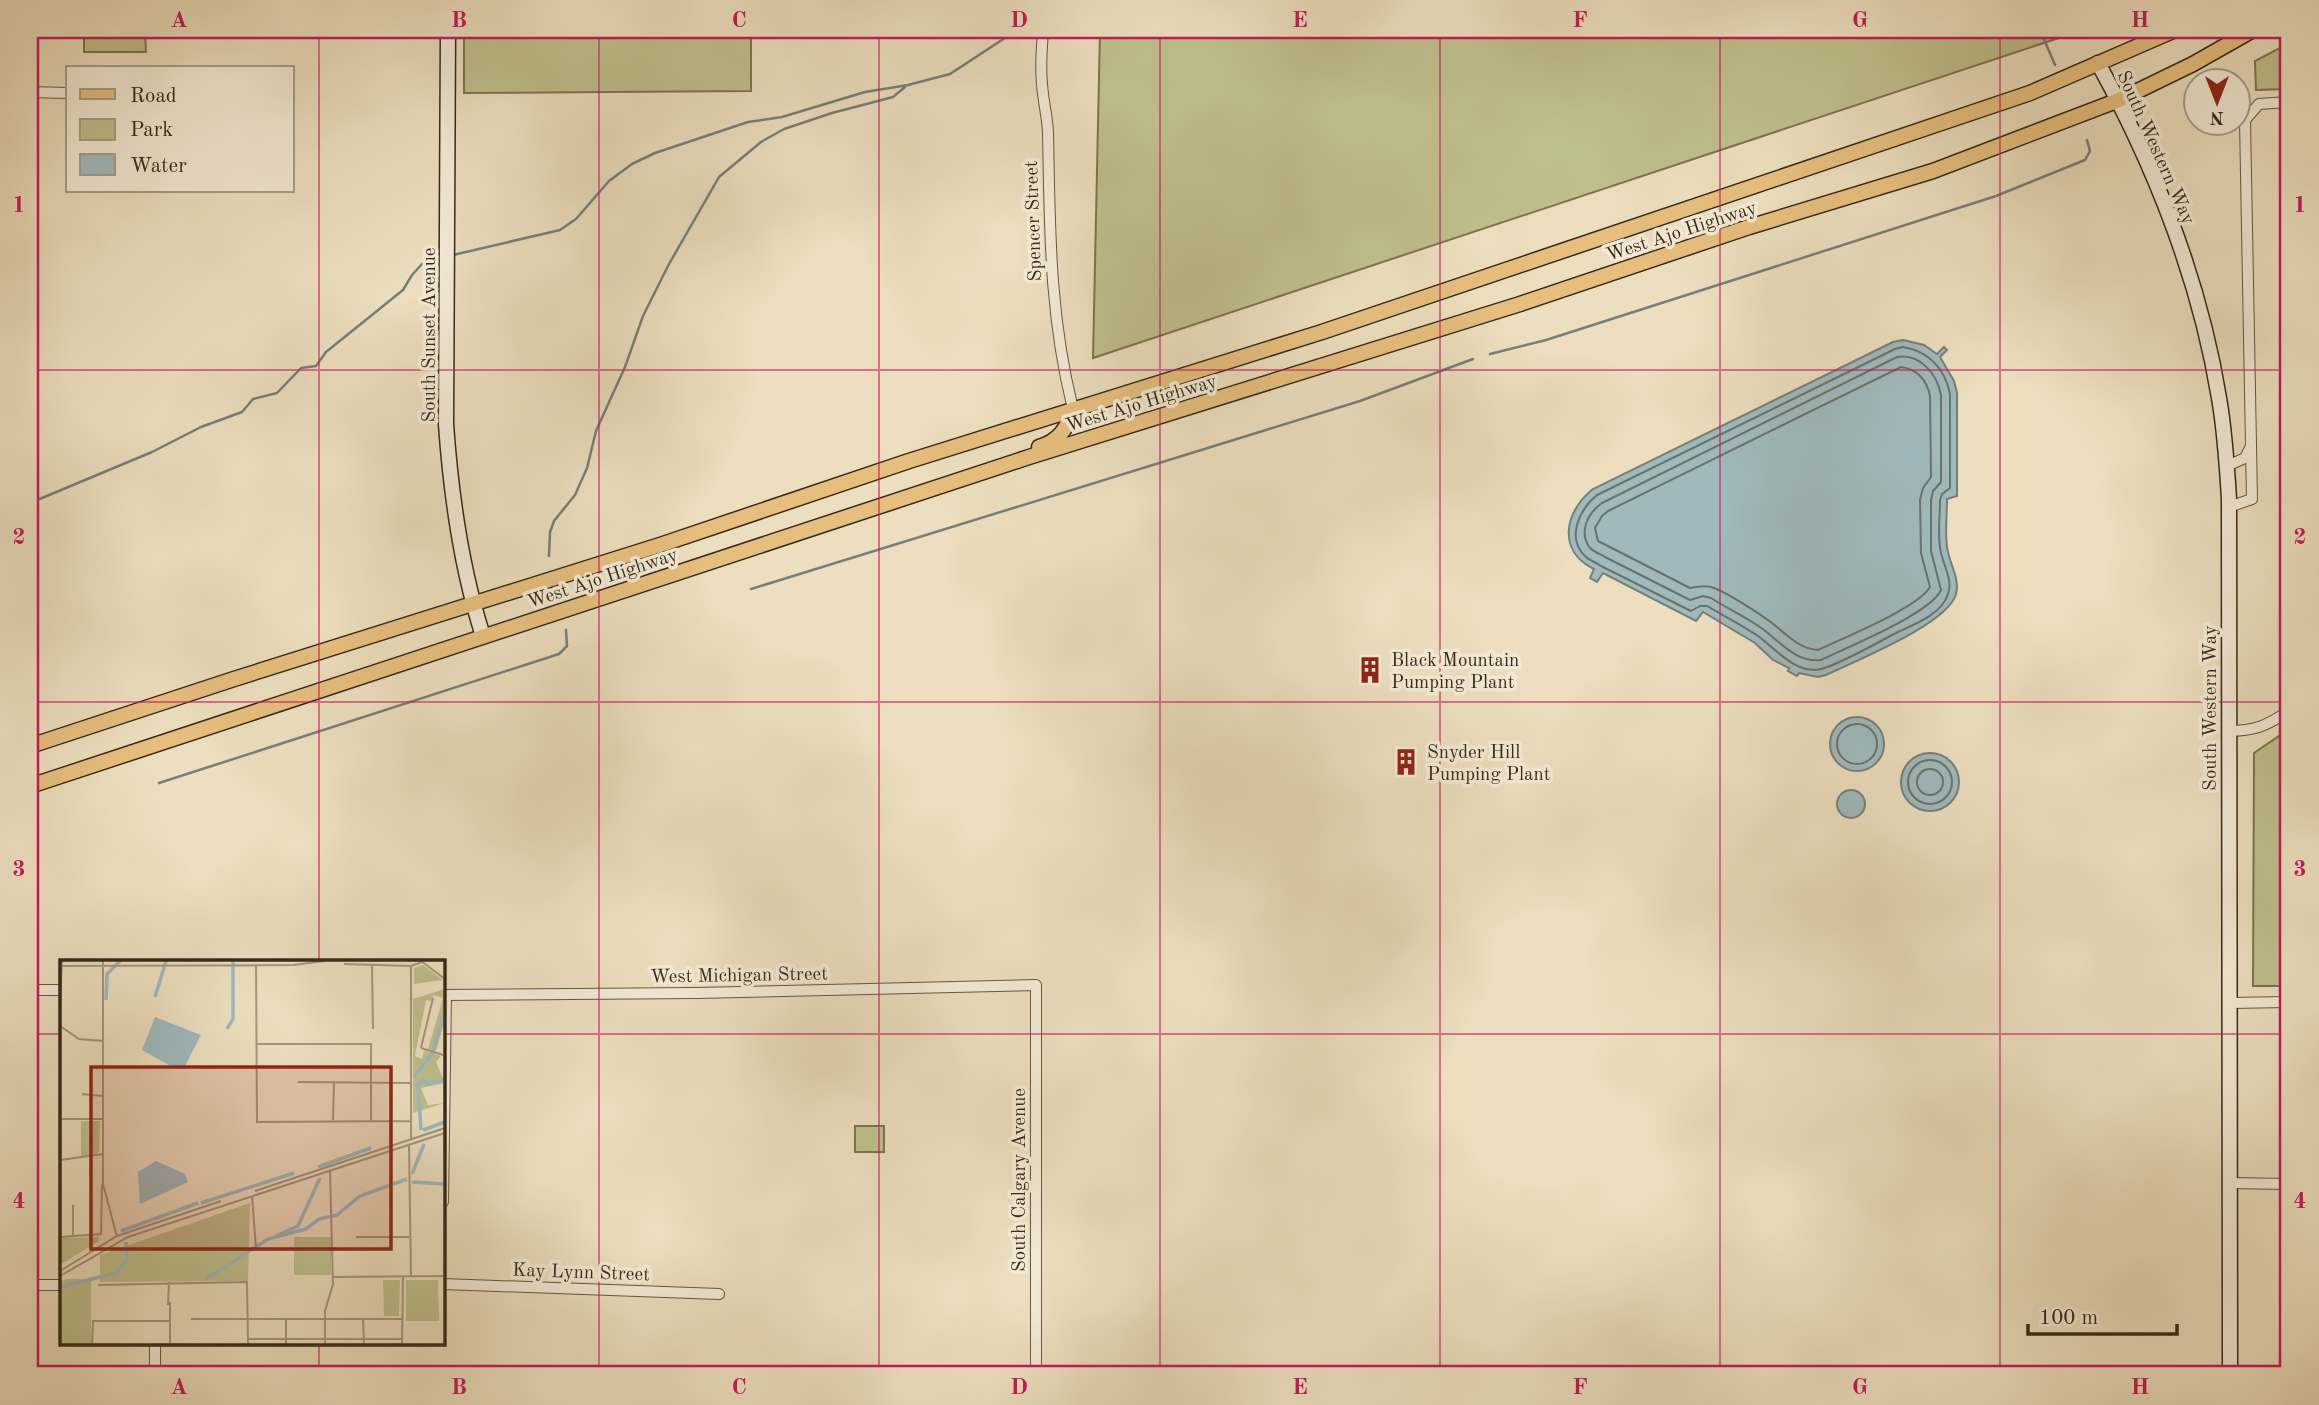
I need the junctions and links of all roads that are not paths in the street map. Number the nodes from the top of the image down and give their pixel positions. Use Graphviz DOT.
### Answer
graph roads {
  1 [pos="448,30"];
  2 [pos="1043,30"];
  3 [pos="2175,30"];
  4 [pos="2253,30"];
  5 [pos="2098,63"];
  6 [pos="30,92"];
  7 [pos="66,93"];
  8 [pos="2119,100"];
  9 [pos="2289,102"];
  10 [pos="1073,409"];
  11 [pos="2251,447"];
  12 [pos="2227,467"];
  13 [pos="976,475"];
  14 [pos="2230,507"];
  15 [pos="472,603"];
  16 [pos="483,636"];
  17 [pos="2289,711"];
  18 [pos="2228,731"];
  19 [pos="30,746"];
  20 [pos="30,786"];
  21 [pos="1036,985"];
  22 [pos="30,990"];
  23 [pos="60,990"];
  24 [pos="444,995"];
  25 [pos="2289,1002"];
  26 [pos="2230,1003"];
  27 [pos="2229,1183"];
  28 [pos="2289,1184"];
  29 [pos="444,1284"];
  30 [pos="30,1285"];
  31 [pos="60,1285"];
  32 [pos="719,1294"];
  33 [pos="155,1346"];
  34 [pos="155,1375"];
  35 [pos="1036,1375"];
  36 [pos="2230,1375"];
  1 -- 15 [label="street, South Sunset Avenue"];
  2 -- 10 [label="street, Spencer Street"];
  3 -- 5 [label="main road, West Ajo Highway"];
  4 -- 8 [label="main road, West Ajo Highway"];
  5 -- 8 [label="street, South Western Way"];
  5 -- 10 [label="main road, West Ajo Highway"];
  6 -- 7 [label="street"];
  8 -- 12 [label="street, South Western Way"];
  8 -- 13 [label="main road, West Ajo Highway"];
  9 -- 11 [label="street"];
  10 -- 13 [label="main road"];
  10 -- 15 [label="main road, West Ajo Highway"];
  11 -- 12 [label="street"];
  11 -- 14 [label="street"];
  12 -- 14 [label="street, South Western Way"];
  13 -- 16 [label="main road, West Ajo Highway"];
  14 -- 18 [label="street, South Western Way"];
  15 -- 16 [label="street, South Sunset Avenue"];
  15 -- 19 [label="main road, West Ajo Highway"];
  16 -- 20 [label="main road, West Ajo Highway"];
  17 -- 18 [label="street"];
  18 -- 26 [label="street, South Western Way"];
  21 -- 24 [label="street, West Michigan Street"];
  21 -- 35 [label="street, South Calgary Avenue"];
  22 -- 23 [label="street"];
  25 -- 26 [label="street"];
  26 -- 27 [label="street, South Western Way"];
  27 -- 28 [label="street"];
  27 -- 36 [label="street, South Western Way"];
  29 -- 32 [label="street, Kay Lynn Street"];
  30 -- 31 [label="street"];
  33 -- 34 [label="street"];
}
